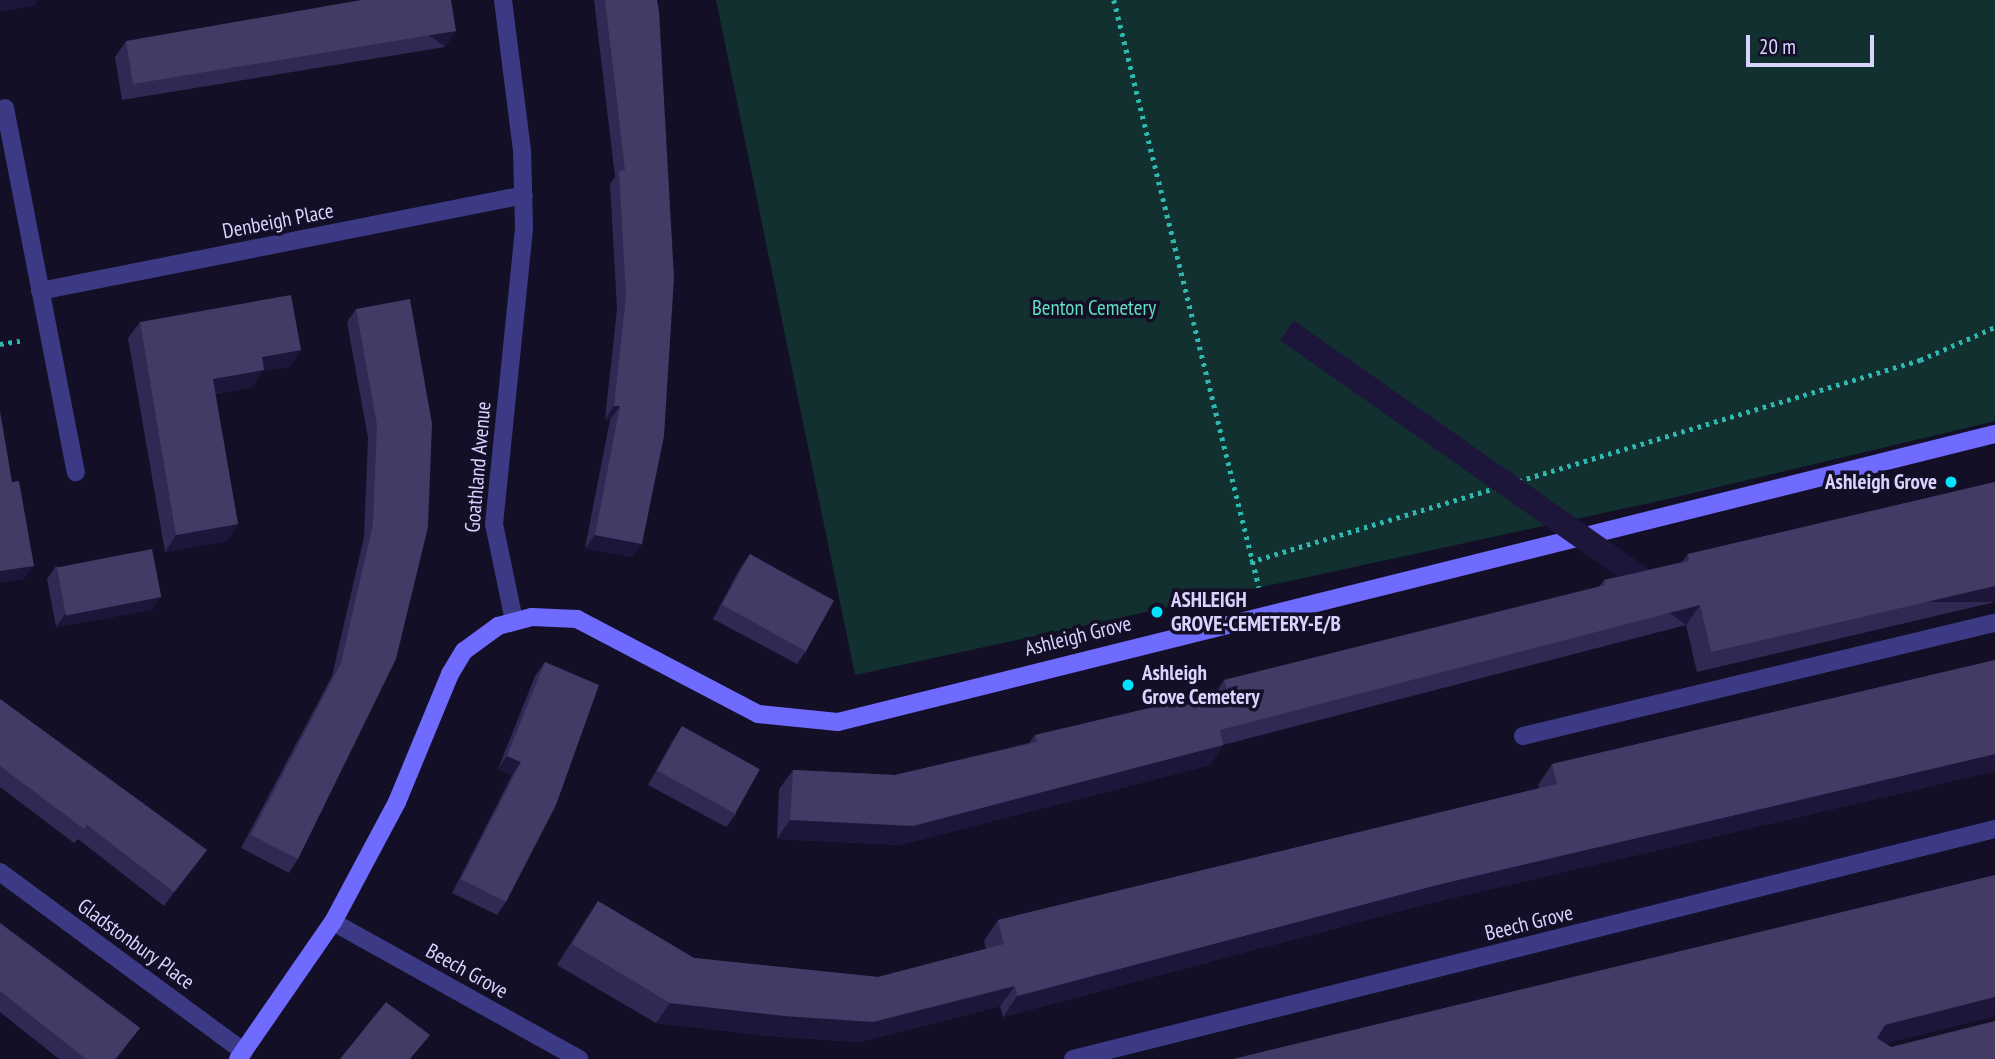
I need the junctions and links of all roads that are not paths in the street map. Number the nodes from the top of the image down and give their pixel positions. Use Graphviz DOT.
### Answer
graph roads {
  1 [pos="503,0"];
  2 [pos="5,108"];
  3 [pos="524,195"];
  4 [pos="40,291"];
  5 [pos="1995,434"];
  6 [pos="76,472"];
  7 [pos="514,621"];
  8 [pos="1995,623"];
  9 [pos="1523,736"];
  10 [pos="1995,829"];
  11 [pos="0,872"];
  12 [pos="333,922"];
  13 [pos="241,1056"];
  14 [pos="579,1059"];
  15 [pos="1073,1059"];
  1 -- 3 [label="street, Goathland Avenue"];
  2 -- 4 [label="street"];
  3 -- 4 [label="street, Denbeigh Place"];
  3 -- 7 [label="street, Goathland Avenue"];
  4 -- 6 [label="street"];
  5 -- 7 [label="street, Ashleigh Grove"];
  7 -- 12 [label="street"];
  8 -- 9 [label="street"];
  10 -- 15 [label="street, Beech Grove"];
  11 -- 13 [label="street, Gladstonbury Place"];
  12 -- 13 [label="street"];
  12 -- 14 [label="street, Beech Grove"];
}
